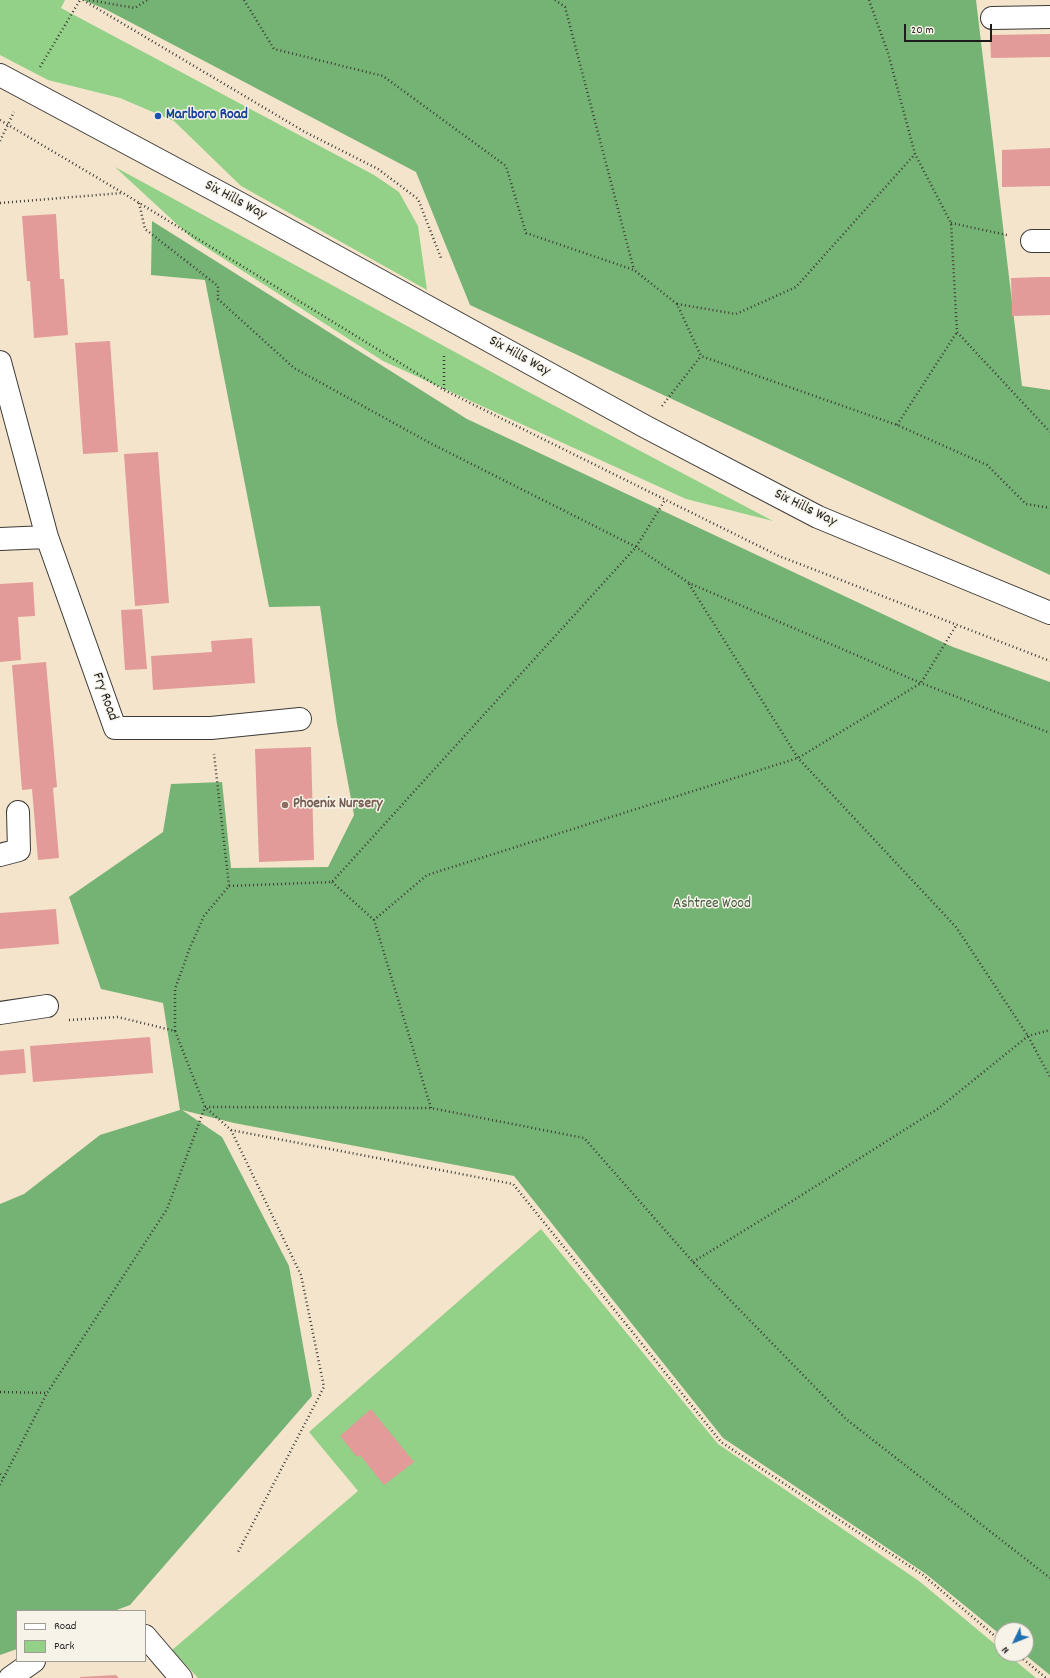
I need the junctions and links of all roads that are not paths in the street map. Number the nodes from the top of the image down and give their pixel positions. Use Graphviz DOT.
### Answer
graph roads {
  1 [pos="1050,17"];
  2 [pos="992,18"];
  3 [pos="0,75"];
  4 [pos="0,362"];
  5 [pos="48,537"];
  6 [pos="0,539"];
  7 [pos="1050,613"];
  8 [pos="300,720"];
  9 [pos="18,812"];
  10 [pos="0,854"];
  11 [pos="47,1006"];
  12 [pos="0,1013"];
  13 [pos="146,1637"];
  14 [pos="33,1662"];
  15 [pos="10,1678"];
  16 [pos="181,1678"];
  1 -- 2 [label="street"];
  3 -- 7 [label="street, Six Hills Way"];
  4 -- 5 [label="street, Fry Road"];
  5 -- 6 [label="street"];
  5 -- 8 [label="street, Fry Road"];
  9 -- 10 [label="street"];
  11 -- 12 [label="street"];
  13 -- 16 [label="street"];
  14 -- 15 [label="street"];
}
